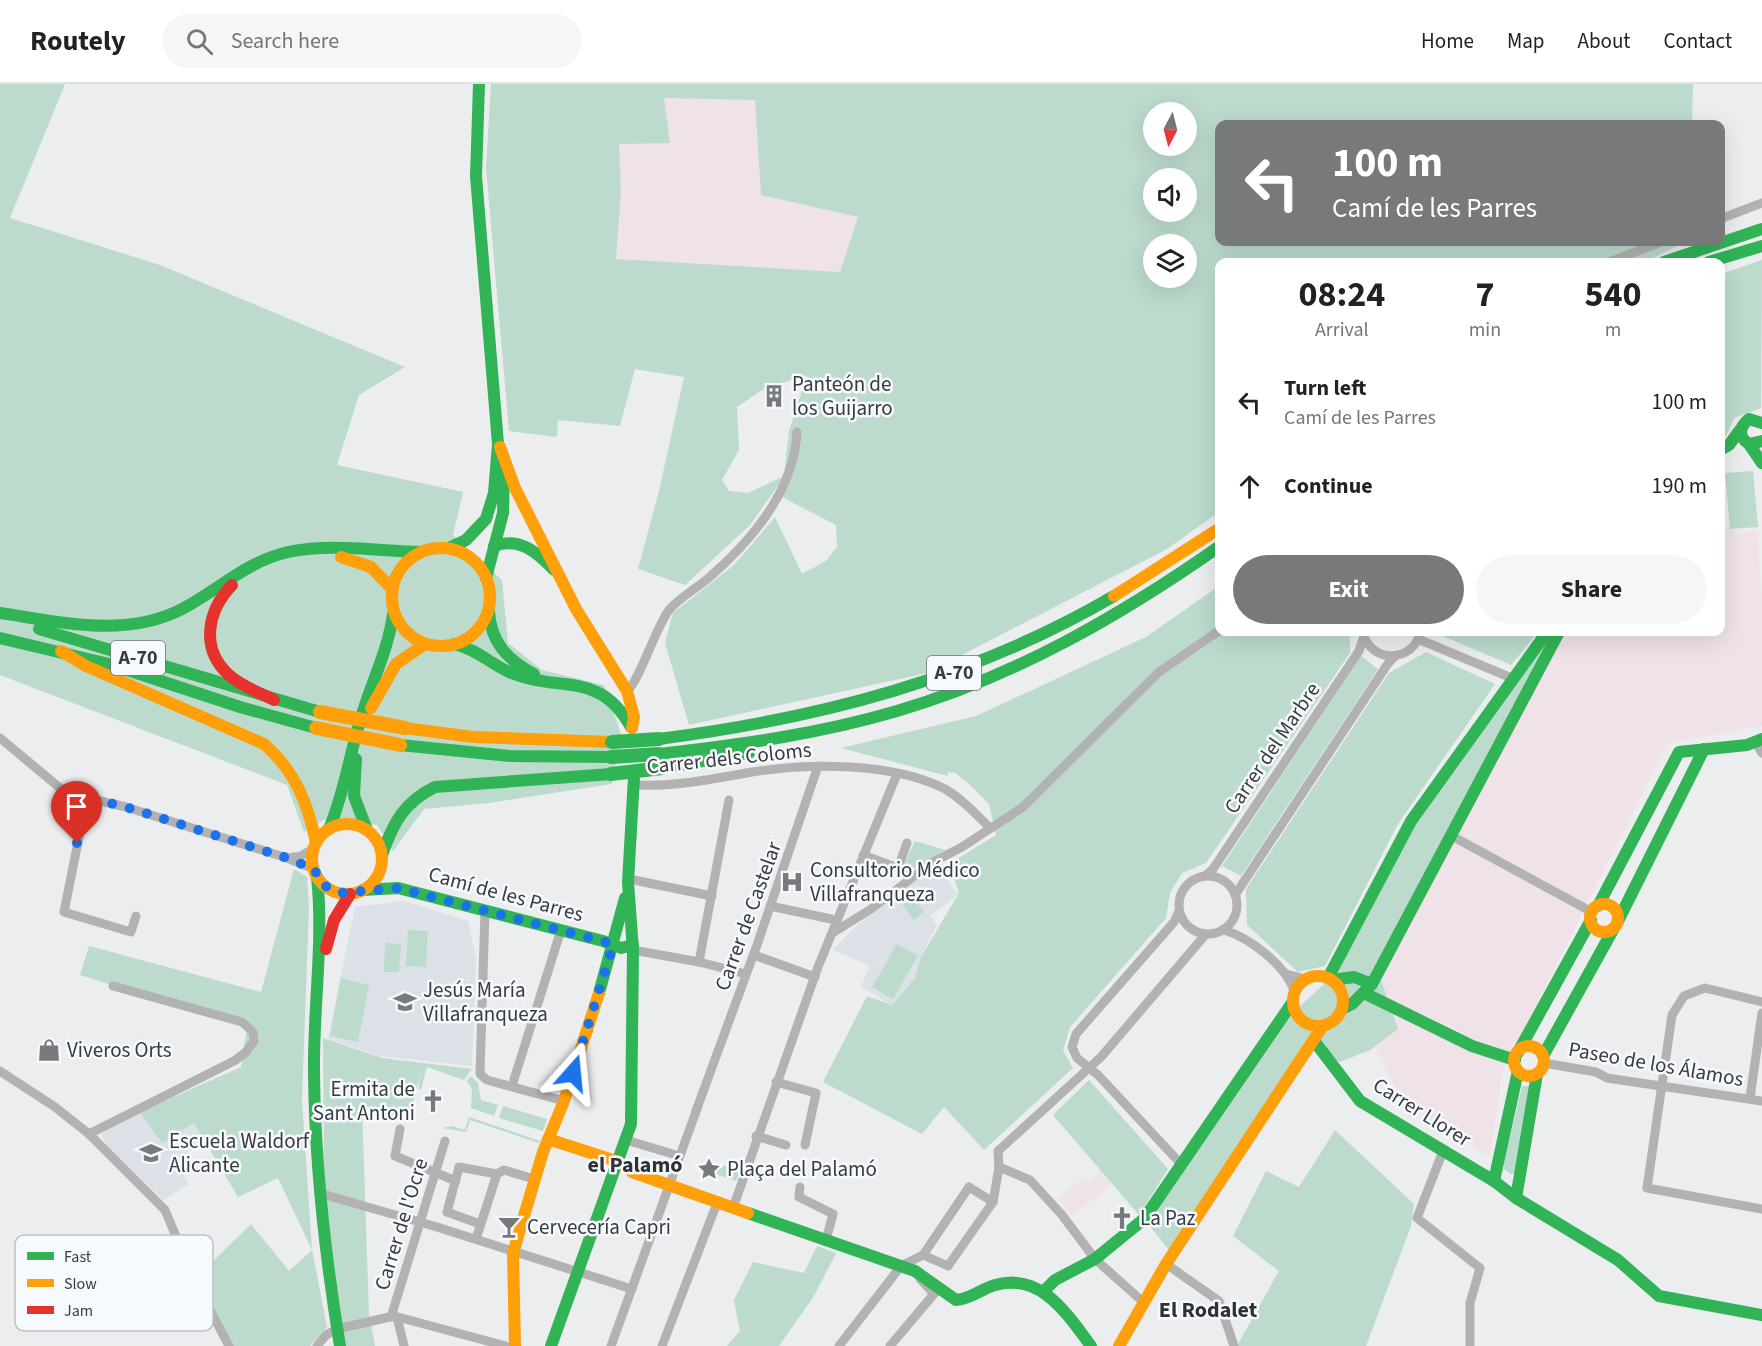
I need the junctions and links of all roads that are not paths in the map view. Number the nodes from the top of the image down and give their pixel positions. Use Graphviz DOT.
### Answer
graph roads {
  1 [pos="472,84"];
  2 [pos="479,84"];
  3 [pos="1762,204"];
  4 [pos="1725,217"];
  5 [pos="1762,229"];
  6 [pos="1725,241"];
  7 [pos="1651,246"];
  8 [pos="1712,246"];
  9 [pos="1762,246"];
  10 [pos="1619,258"];
  11 [pos="1676,258"];
  12 [pos="1722,258"];
  13 [pos="482,270"];
  14 [pos="1759,418"];
  15 [pos="1740,430"];
  16 [pos="797,432"];
  17 [pos="1752,443"];
  18 [pos="1725,448"];
  19 [pos="500,449"];
  20 [pos="1762,463"];
  21 [pos="1215,531"];
  22 [pos="494,546"];
  23 [pos="449,549"];
  24 [pos="1215,549"];
  25 [pos="421,552"];
  26 [pos="558,574"];
  27 [pos="486,578"];
  28 [pos="392,589"];
  29 [pos="489,608"];
  30 [pos="394,612"];
  31 [pos="0,613"];
  32 [pos="0,620"];
  33 [pos="1215,633"];
  34 [pos="1363,636"];
  35 [pos="1364,636"];
  36 [pos="1418,636"];
  37 [pos="1421,636"];
  38 [pos="1544,636"];
  39 [pos="1557,636"];
  40 [pos="0,638"];
  41 [pos="424,644"];
  42 [pos="454,644"];
  43 [pos="61,651"];
  44 [pos="1395,656"];
  45 [pos="615,671"];
  46 [pos="1514,678"];
  47 [pos="543,679"];
  48 [pos="627,691"];
  49 [pos="598,692"];
  50 [pos="274,700"];
  51 [pos="0,738"];
  52 [pos="1759,746"];
  53 [pos="1704,749"];
  54 [pos="661,761"];
  55 [pos="818,766"];
  56 [pos="897,774"];
  57 [pos="634,781"];
  58 [pos="87,798"];
  59 [pos="729,800"];
  60 [pos="990,828"];
  61 [pos="329,829"];
  62 [pos="367,830"];
  63 [pos="1450,835"];
  64 [pos="907,843"];
  65 [pos="315,846"];
  66 [pos="863,855"];
  67 [pos="287,858"];
  68 [pos="382,861"];
  69 [pos="316,873"];
  70 [pos="1205,876"];
  71 [pos="629,880"];
  72 [pos="398,888"];
  73 [pos="356,892"];
  74 [pos="712,896"];
  75 [pos="1235,896"];
  76 [pos="770,906"];
  77 [pos="484,910"];
  78 [pos="1179,911"];
  79 [pos="1594,913"];
  80 [pos="136,916"];
  81 [pos="1235,917"];
  82 [pos="831,919"];
  83 [pos="1616,925"];
  84 [pos="561,930"];
  85 [pos="1224,930"];
  86 [pos="834,932"];
  87 [pos="1206,934"];
  88 [pos="1243,936"];
  89 [pos="620,941"];
  90 [pos="754,955"];
  91 [pos="699,962"];
  92 [pos="319,973"];
  93 [pos="746,974"];
  94 [pos="1286,974"];
  95 [pos="815,977"];
  96 [pos="1306,979"];
  97 [pos="1330,979"];
  98 [pos="113,986"];
  99 [pos="1368,988"];
  100 [pos="1293,997"];
  101 [pos="1762,1002"];
  102 [pos="1342,1009"];
  103 [pos="1762,1013"];
  104 [pos="1322,1027"];
  105 [pos="1314,1041"];
  106 [pos="1517,1062"];
  107 [pos="1541,1064"];
  108 [pos="1090,1067"];
  109 [pos="0,1071"];
  110 [pos="776,1082"];
  111 [pos="512,1086"];
  112 [pos="1662,1086"];
  113 [pos="1750,1098"];
  114 [pos="564,1101"];
  115 [pos="1762,1101"];
  116 [pos="400,1129"];
  117 [pos="89,1134"];
  118 [pos="756,1136"];
  119 [pos="548,1138"];
  120 [pos="626,1140"];
  121 [pos="445,1141"];
  122 [pos="786,1144"];
  123 [pos="805,1145"];
  124 [pos="680,1151"];
  125 [pos="1443,1151"];
  126 [pos="619,1162"];
  127 [pos="1181,1164"];
  128 [pos="999,1167"];
  129 [pos="436,1173"];
  130 [pos="497,1174"];
  131 [pos="534,1179"];
  132 [pos="456,1180"];
  133 [pos="1494,1180"];
  134 [pos="670,1186"];
  135 [pos="800,1187"];
  136 [pos="318,1193"];
  137 [pos="1516,1198"];
  138 [pos="993,1202"];
  139 [pos="717,1203"];
  140 [pos="733,1208"];
  141 [pos="1762,1209"];
  142 [pos="420,1222"];
  143 [pos="480,1224"];
  144 [pos="176,1235"];
  145 [pos="476,1239"];
  146 [pos="826,1240"];
  147 [pos="513,1253"];
  148 [pos="923,1255"];
  149 [pos="1095,1259"];
  150 [pos="1166,1264"];
  151 [pos="901,1266"];
  152 [pos="578,1272"];
  153 [pos="632,1289"];
  154 [pos="1044,1291"];
  155 [pos="1142,1301"];
  156 [pos="213,1315"];
  157 [pos="1762,1315"];
  158 [pos="394,1317"];
  159 [pos="337,1329"];
  160 [pos="479,1343"];
  161 [pos="229,1346"];
  162 [pos="316,1346"];
  163 [pos="340,1346"];
  164 [pos="404,1346"];
  165 [pos="506,1346"];
  166 [pos="515,1346"];
  167 [pos="551,1346"];
  168 [pos="611,1346"];
  169 [pos="662,1346"];
  170 [pos="840,1346"];
  171 [pos="890,1346"];
  172 [pos="1091,1346"];
  173 [pos="1119,1346"];
  174 [pos="1234,1346"];
  175 [pos="1470,1346"];
  1 -- 13 [label="main road"];
  2 -- 13 [label="main road"];
  3 -- 4 [label="street"];
  5 -- 6 [label="main road"];
  7 -- 10 [label="street"];
  8 -- 11 [label="main road"];
  9 -- 12 [label="main road"];
  13 -- 19 [label="main road"];
  14 -- 15 [label="main road"];
  15 -- 17 [label="main road"];
  15 -- 18 [label="main road"];
  16 -- 48 [label="street"];
  17 -- 18 [label="main road"];
  17 -- 20 [label="main road"];
  19 -- 22 [label="main road"];
  19 -- 23 [label="main road"];
  19 -- 26 [label="main road"];
  21 -- 50 [label="main road, A-70, bridge"];
  22 -- 26 [label="main road"];
  22 -- 27 [label="main road"];
  23 -- 25 [label="main road"];
  23 -- 27 [label="main road"];
  24 -- 54 [label="main road, A-70"];
  25 -- 28 [label="main road"];
  25 -- 31 [label="main road"];
  26 -- 45 [label="main road"];
  27 -- 29 [label="main road"];
  28 -- 30 [label="main road"];
  28 -- 50 [label="main road"];
  29 -- 42 [label="main road"];
  29 -- 47 [label="main road"];
  30 -- 41 [label="main road"];
  30 -- 61 [label="main road"];
  32 -- 50 [label="main road, A-70"];
  33 -- 60 [label="street"];
  34 -- 70 [label="street, Carrer del Marbre"];
  35 -- 44 [label="street"];
  36 -- 44 [label="street"];
  37 -- 46 [label="street"];
  38 -- 46 [label="main road"];
  39 -- 63 [label="main road"];
  40 -- 43 [label="main road, A-70"];
  41 -- 42 [label="main road"];
  41 -- 62 [label="main road"];
  42 -- 47 [label="main road"];
  43 -- 54 [label="main road, A-70, bridge"];
  43 -- 65 [label="main road"];
  44 -- 75 [label="street"];
  45 -- 48 [label="main road"];
  45 -- 49 [label="main road"];
  46 -- 97 [label="main road"];
  47 -- 49 [label="main road"];
  48 -- 49 [label="main road"];
  51 -- 58 [label="street"];
  52 -- 53 [label="main road"];
  53 -- 79 [label="main road"];
  53 -- 83 [label="main road"];
  54 -- 68 [label="main road, bridge"];
  55 -- 56 [label="street, Carrer dels Coloms"];
  55 -- 57 [label="street, Carrer dels Coloms"];
  55 -- 76 [label="street, Carrer de Castelar"];
  56 -- 60 [label="street, Carrer dels Coloms"];
  56 -- 66 [label="street"];
  57 -- 71 [label="main road"];
  58 -- 67 [label="street"];
  58 -- 80 [label="street"];
  59 -- 74 [label="street"];
  60 -- 86 [label="street"];
  61 -- 62 [label="main road"];
  61 -- 65 [label="main road"];
  62 -- 68 [label="main road"];
  63 -- 79 [label="street"];
  63 -- 99 [label="main road"];
  64 -- 66 [label="street"];
  65 -- 67 [label="street"];
  65 -- 69 [label="main road"];
  66 -- 86 [label="street"];
  67 -- 69 [label="street"];
  68 -- 72 [label="main road, Camí de les Parres"];
  68 -- 73 [label="main road"];
  69 -- 73 [label="main road"];
  69 -- 92 [label="main road"];
  70 -- 75 [label="street"];
  70 -- 78 [label="street"];
  71 -- 74 [label="street"];
  71 -- 89 [label="main road"];
  72 -- 73 [label="main road, Camí de les Parres"];
  72 -- 77 [label="main road, Camí de les Parres"];
  73 -- 92 [label="main road"];
  74 -- 91 [label="street"];
  75 -- 81 [label="street"];
  76 -- 82 [label="street"];
  76 -- 90 [label="street, Carrer de Castelar"];
  77 -- 84 [label="main road, Camí de les Parres"];
  77 -- 111 [label="street"];
  78 -- 87 [label="street"];
  78 -- 108 [label="street"];
  79 -- 83 [label="main road"];
  79 -- 83 [label="main road"];
  79 -- 106 [label="main road"];
  81 -- 85 [label="street"];
  81 -- 88 [label="street"];
  83 -- 107 [label="main road"];
  84 -- 89 [label="main road, Camí de les Parres"];
  84 -- 111 [label="street"];
  85 -- 87 [label="street"];
  85 -- 88 [label="street"];
  86 -- 95 [label="street"];
  87 -- 108 [label="street"];
  88 -- 94 [label="street"];
  89 -- 91 [label="street"];
  89 -- 114 [label="main road"];
  89 -- 120 [label="main road"];
  90 -- 93 [label="street, Carrer de Castelar"];
  90 -- 95 [label="street"];
  91 -- 93 [label="street"];
  92 -- 136 [label="main road"];
  93 -- 124 [label="street, Carrer de Castelar"];
  94 -- 96 [label="street"];
  94 -- 100 [label="street"];
  95 -- 110 [label="street"];
  96 -- 97 [label="main road"];
  96 -- 100 [label="main road"];
  97 -- 99 [label="main road"];
  97 -- 102 [label="main road"];
  98 -- 117 [label="street"];
  99 -- 102 [label="main road"];
  99 -- 106 [label="main road"];
  100 -- 104 [label="main road"];
  100 -- 127 [label="main road"];
  101 -- 112 [label="street"];
  102 -- 104 [label="main road"];
  103 -- 113 [label="street"];
  104 -- 105 [label="main road"];
  105 -- 125 [label="main road, Carrer Llorer"];
  105 -- 150 [label="main road"];
  106 -- 107 [label="main road"];
  106 -- 107 [label="main road"];
  106 -- 133 [label="main road"];
  107 -- 112 [label="street, Paseo de los Álamos"];
  107 -- 137 [label="main road"];
  108 -- 127 [label="street"];
  108 -- 128 [label="street"];
  109 -- 117 [label="street"];
  110 -- 118 [label="street"];
  110 -- 123 [label="street"];
  111 -- 114 [label="street"];
  112 -- 113 [label="street, Paseo de los Álamos"];
  112 -- 141 [label="street"];
  113 -- 115 [label="street, Paseo de los Álamos"];
  114 -- 119 [label="main road"];
  116 -- 129 [label="street"];
  117 -- 144 [label="street"];
  118 -- 122 [label="street"];
  118 -- 140 [label="street"];
  119 -- 126 [label="main road"];
  119 -- 131 [label="main road"];
  120 -- 124 [label="street"];
  120 -- 126 [label="main road"];
  121 -- 129 [label="street, Carrer de l'Ocre"];
  124 -- 134 [label="street, Carrer de Castelar"];
  125 -- 133 [label="main road, Carrer Llorer"];
  125 -- 175 [label="street"];
  126 -- 134 [label="main road"];
  126 -- 152 [label="main road"];
  127 -- 149 [label="main road"];
  128 -- 138 [label="street"];
  128 -- 149 [label="street"];
  129 -- 132 [label="street"];
  129 -- 142 [label="street, Carrer de l'Ocre"];
  130 -- 131 [label="street"];
  130 -- 132 [label="street"];
  130 -- 143 [label="street"];
  131 -- 147 [label="main road"];
  132 -- 143 [label="street"];
  133 -- 137 [label="main road, Carrer Llorer"];
  134 -- 139 [label="main road"];
  134 -- 153 [label="street, Carrer de Castelar"];
  135 -- 146 [label="street"];
  136 -- 142 [label="street"];
  136 -- 159 [label="main road"];
  137 -- 157 [label="main road, Carrer Llorer"];
  138 -- 148 [label="street"];
  138 -- 148 [label="street"];
  139 -- 140 [label="main road"];
  139 -- 169 [label="street"];
  140 -- 146 [label="main road"];
  142 -- 145 [label="street"];
  142 -- 158 [label="street, Carrer de l'Ocre"];
  143 -- 145 [label="street"];
  145 -- 147 [label="street"];
  146 -- 151 [label="main road"];
  147 -- 152 [label="street"];
  147 -- 166 [label="main road"];
  148 -- 151 [label="street"];
  149 -- 154 [label="main road"];
  149 -- 155 [label="street"];
  150 -- 155 [label="main road"];
  150 -- 174 [label="street"];
  151 -- 154 [label="main road"];
  151 -- 170 [label="street"];
  151 -- 171 [label="street"];
  152 -- 153 [label="street"];
  152 -- 167 [label="main road"];
  153 -- 168 [label="street, Carrer de Castelar"];
  154 -- 172 [label="main road"];
  155 -- 173 [label="main road"];
  156 -- 161 [label="street"];
  158 -- 159 [label="street"];
  158 -- 160 [label="street"];
  158 -- 164 [label="street, Carrer de l'Ocre"];
  159 -- 162 [label="street"];
  159 -- 163 [label="main road"];
  160 -- 165 [label="street"];
}
